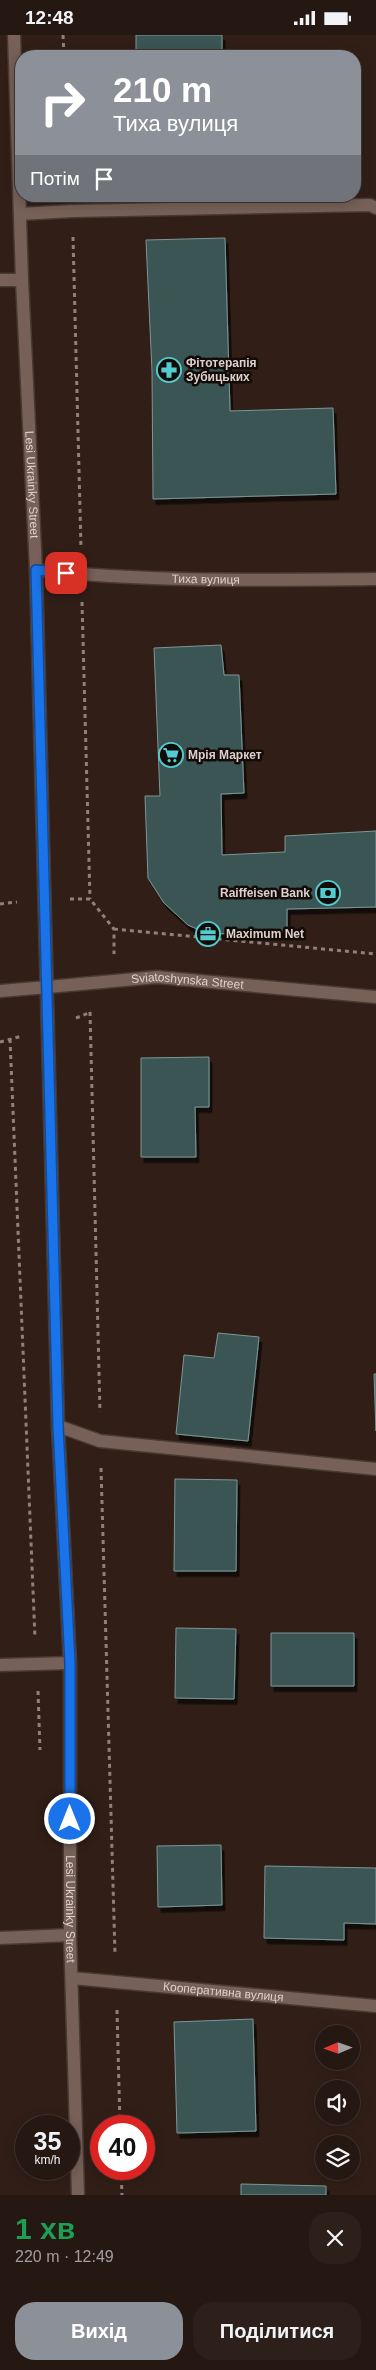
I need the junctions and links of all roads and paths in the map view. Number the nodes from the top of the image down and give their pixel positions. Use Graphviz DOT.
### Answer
graph roads {
  1 [pos="14,35"];
  2 [pos="63,35"];
  3 [pos="64,50"];
  4 [pos="15,65"];
  5 [pos="20,202"];
  6 [pos="376,208"];
  7 [pos="20,214"];
  8 [pos="22,280"];
  9 [pos="0,281"];
  10 [pos="36,570"];
  11 [pos="376,579"];
  12 [pos="114,929"];
  13 [pos="376,954"];
  14 [pos="48,987"];
  15 [pos="0,991"];
  16 [pos="376,997"];
  17 [pos="90,1012"];
  18 [pos="10,1039"];
  19 [pos="58,1426"];
  20 [pos="100,1441"];
  21 [pos="376,1469"];
  22 [pos="70,1663"];
  23 [pos="36,1664"];
  24 [pos="0,1665"];
  25 [pos="40,1752"];
  26 [pos="70,1935"];
  27 [pos="0,1939"];
  28 [pos="72,1978"];
  29 [pos="116,1981"];
  30 [pos="376,2006"];
  31 [pos="120,2115"];
  32 [pos="121,2180"];
  33 [pos="78,2195"];
  34 [pos="122,2195"];
  1 -- 4 [label="street, Lesi Ukrainky Street"];
  2 -- 3 [label="path"];
  5 -- 7 [label="street, Lesi Ukrainky Street"];
  6 -- 7 [label="street"];
  7 -- 8 [label="street, Lesi Ukrainky Street"];
  8 -- 9 [label="street"];
  8 -- 10 [label="street, Lesi Ukrainky Street"];
  10 -- 11 [label="street, Тиха вулиця"];
  10 -- 14 [label="street, Lesi Ukrainky Street"];
  12 -- 13 [label="path"];
  14 -- 15 [label="street, Sviatoshynska Street"];
  14 -- 16 [label="street, Sviatoshynska Street"];
  14 -- 19 [label="street, Lesi Ukrainky Street"];
  17 -- 20 [label="path"];
  18 -- 23 [label="path"];
  19 -- 20 [label="street"];
  19 -- 22 [label="street, Lesi Ukrainky Street"];
  20 -- 21 [label="street"];
  20 -- 29 [label="path"];
  22 -- 23 [label="street"];
  22 -- 26 [label="street, Lesi Ukrainky Street"];
  23 -- 24 [label="street"];
  23 -- 25 [label="path"];
  26 -- 27 [label="street"];
  26 -- 28 [label="street, Lesi Ukrainky Street"];
  28 -- 29 [label="street, Кооперативна вулиця"];
  28 -- 33 [label="street, Lesi Ukrainky Street"];
  29 -- 30 [label="street, Кооперативна вулиця"];
  29 -- 31 [label="path"];
  32 -- 34 [label="path"];
}
